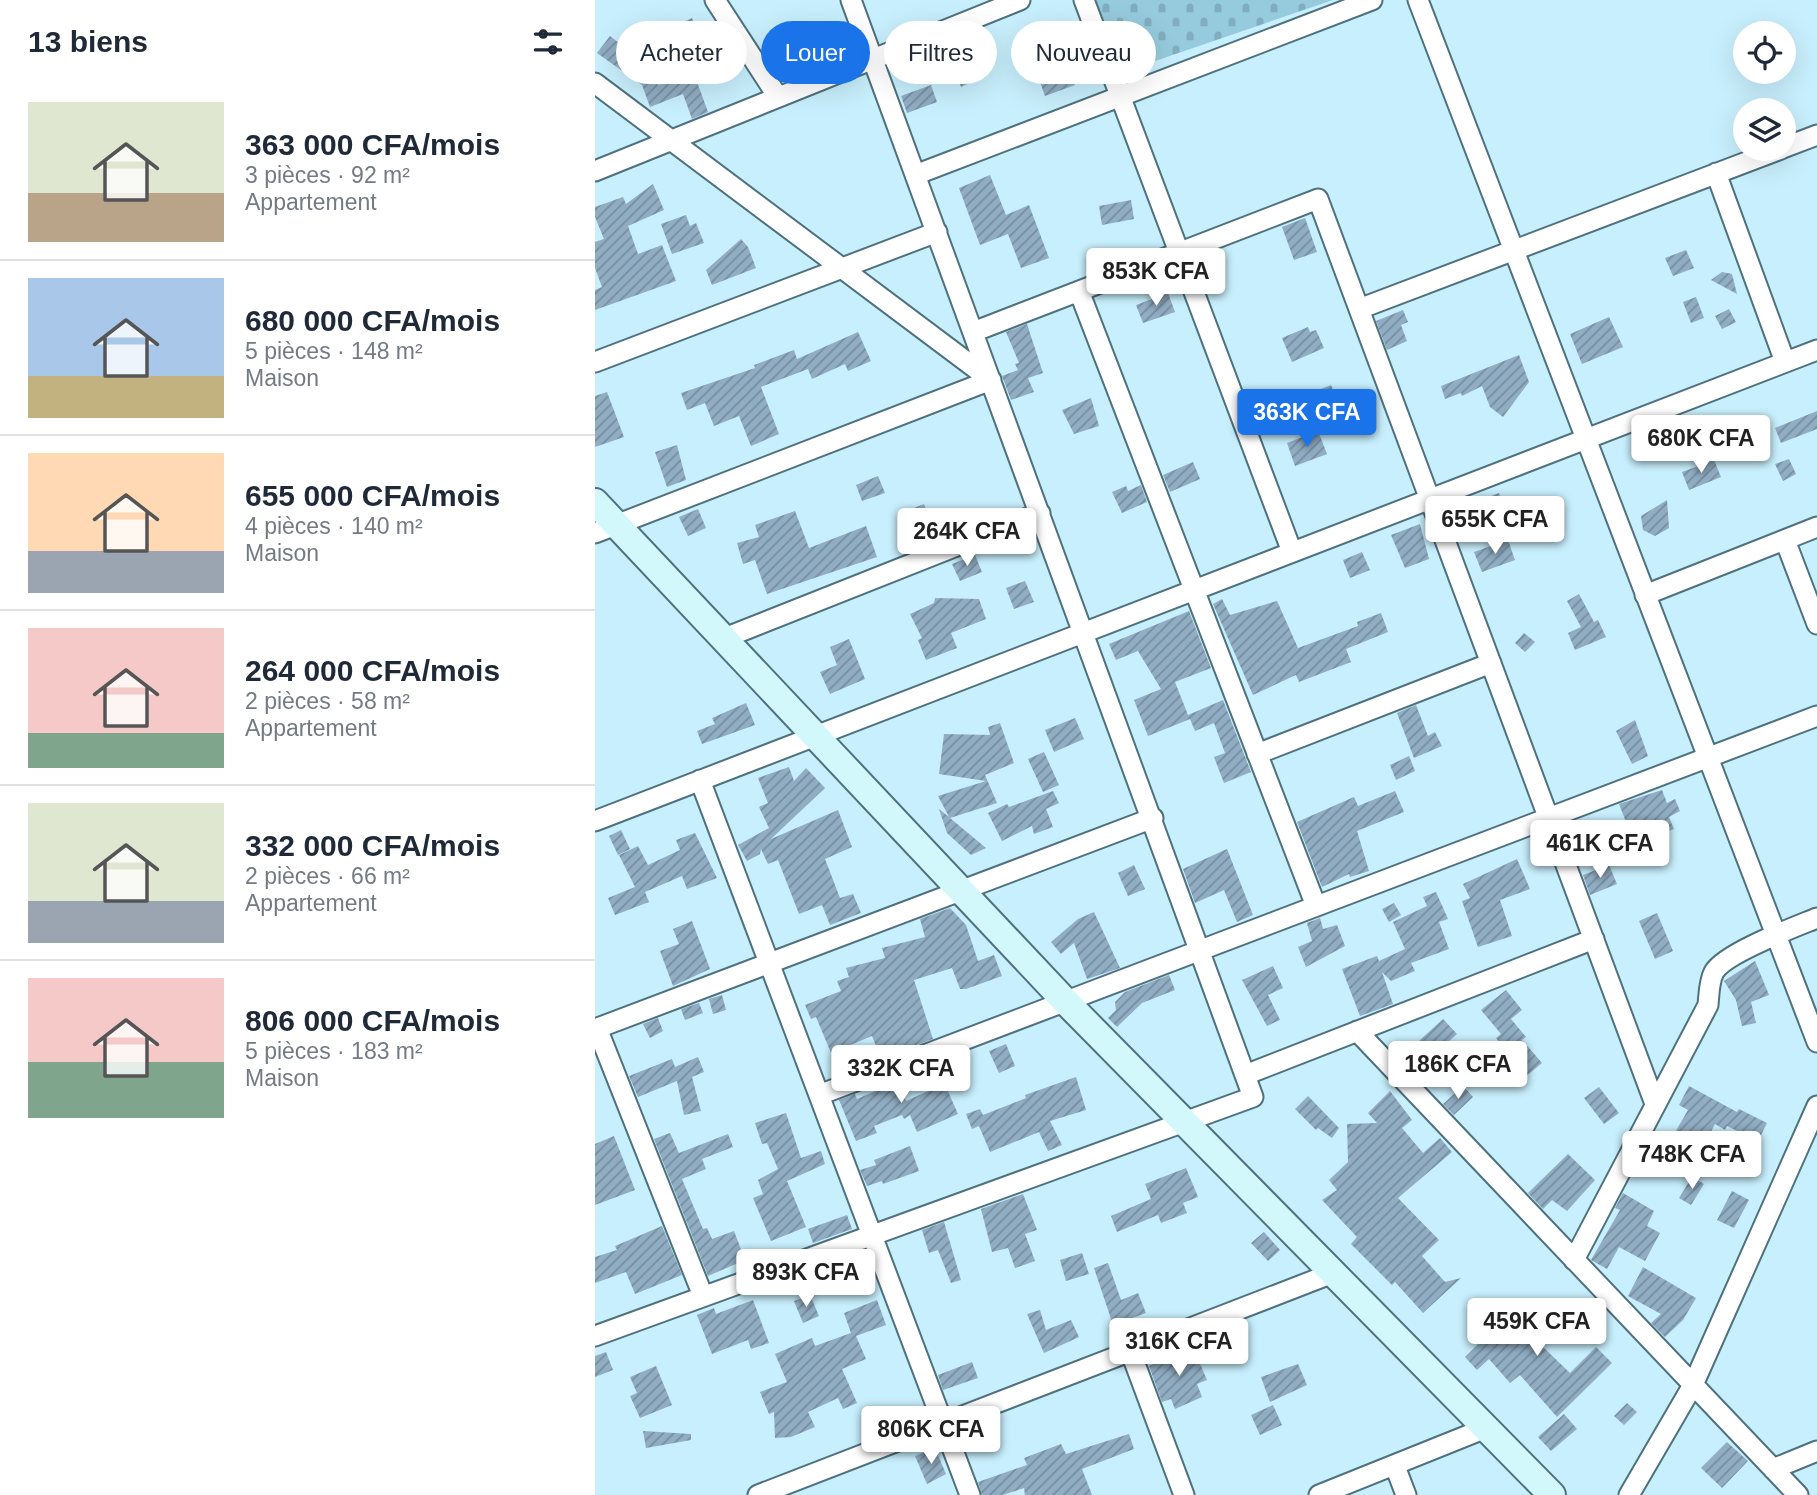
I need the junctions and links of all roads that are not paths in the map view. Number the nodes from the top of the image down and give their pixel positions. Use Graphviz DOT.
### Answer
graph roads {
  1 [pos="715,0"];
  2 [pos="851,0"];
  3 [pos="1020,0"];
  4 [pos="1084,0"];
  5 [pos="1372,0"];
  6 [pos="1417,0"];
  7 [pos="873,59"];
  8 [pos="595,83"];
  9 [pos="1120,96"];
  10 [pos="778,97"];
  11 [pos="1817,135"];
  12 [pos="672,140"];
  13 [pos="1796,143"];
  14 [pos="1748,161"];
  15 [pos="595,171"];
  16 [pos="1716,173"];
  17 [pos="915,175"];
  18 [pos="937,232"];
  19 [pos="1514,250"];
  20 [pos="1179,253"];
  21 [pos="841,267"];
  22 [pos="1079,291"];
  23 [pos="1359,309"];
  24 [pos="973,332"];
  25 [pos="1817,350"];
  26 [pos="595,362"];
  27 [pos="1785,362"];
  28 [pos="991,380"];
  29 [pos="1586,439"];
  30 [pos="1430,499"];
  31 [pos="595,502"];
  32 [pos="1040,513"];
  33 [pos="1817,527"];
  34 [pos="605,529"];
  35 [pos="1785,540"];
  36 [pos="1292,552"];
  37 [pos="1194,590"];
  38 [pos="1645,595"];
  39 [pos="1817,624"];
  40 [pos="1084,632"];
  41 [pos="722,639"];
  42 [pos="1491,663"];
  43 [pos="1817,716"];
  44 [pos="815,736"];
  45 [pos="1257,754"];
  46 [pos="1708,757"];
  47 [pos="700,780"];
  48 [pos="1549,817"];
  49 [pos="1153,818"];
  50 [pos="595,821"];
  51 [pos="962,890"];
  52 [pos="1316,906"];
  53 [pos="1817,918"];
  54 [pos="1776,934"];
  55 [pos="1594,939"];
  56 [pos="1201,950"];
  57 [pos="769,963"];
  58 [pos="1065,1001"];
  59 [pos="596,1029"];
  60 [pos="1357,1031"];
  61 [pos="1817,1042"];
  62 [pos="1245,1074"];
  63 [pos="819,1095"];
  64 [pos="1655,1104"];
  65 [pos="1817,1106"];
  66 [pos="1183,1121"];
  67 [pos="872,1235"];
  68 [pos="1574,1260"];
  69 [pos="1333,1273"];
  70 [pos="703,1296"];
  71 [pos="595,1336"];
  72 [pos="1131,1353"];
  73 [pos="1693,1385"];
  74 [pos="944,1424"];
  75 [pos="1486,1428"];
  76 [pos="1817,1451"];
  77 [pos="1395,1466"];
  78 [pos="1773,1469"];
  79 [pos="758,1495"];
  80 [pos="970,1495"];
  81 [pos="1184,1495"];
  82 [pos="1319,1495"];
  83 [pos="1406,1495"];
  84 [pos="1552,1495"];
  85 [pos="1629,1495"];
  86 [pos="1798,1495"];
  1 -- 10 [label="street"];
  2 -- 7 [label="street"];
  3 -- 7 [label="street"];
  4 -- 9 [label="street"];
  5 -- 9 [label="street"];
  6 -- 19 [label="street"];
  7 -- 10 [label="street"];
  7 -- 17 [label="street"];
  8 -- 12 [label="street"];
  9 -- 17 [label="street"];
  9 -- 20 [label="street"];
  10 -- 12 [label="street"];
  11 -- 13 [label="street"];
  12 -- 15 [label="street"];
  12 -- 21 [label="street"];
  14 -- 16 [label="street"];
  16 -- 19 [label="street"];
  16 -- 27 [label="street"];
  17 -- 18 [label="street"];
  18 -- 21 [label="street"];
  18 -- 24 [label="street"];
  19 -- 23 [label="street"];
  19 -- 29 [label="street"];
  20 -- 22 [label="street"];
  20 -- 23 [label="street"];
  20 -- 36 [label="street"];
  21 -- 26 [label="street"];
  21 -- 28 [label="street"];
  22 -- 24 [label="street"];
  22 -- 37 [label="street"];
  23 -- 30 [label="street"];
  24 -- 28 [label="street"];
  25 -- 27 [label="street"];
  27 -- 29 [label="street"];
  28 -- 32 [label="street"];
  28 -- 34 [label="street"];
  29 -- 30 [label="street"];
  29 -- 38 [label="street"];
  30 -- 36 [label="street"];
  30 -- 42 [label="street"];
  31 -- 34 [label="main road"];
  32 -- 40 [label="street"];
  32 -- 41 [label="street"];
  33 -- 35 [label="street"];
  34 -- 41 [label="main road"];
  35 -- 38 [label="street"];
  35 -- 39 [label="street"];
  36 -- 37 [label="street"];
  37 -- 40 [label="street"];
  37 -- 45 [label="street"];
  38 -- 46 [label="street"];
  40 -- 44 [label="street"];
  40 -- 49 [label="street"];
  41 -- 44 [label="main road"];
  42 -- 45 [label="street"];
  42 -- 48 [label="street"];
  43 -- 46 [label="street"];
  44 -- 47 [label="street"];
  44 -- 51 [label="main road"];
  45 -- 52 [label="street"];
  46 -- 48 [label="street"];
  46 -- 54 [label="street"];
  47 -- 50 [label="street"];
  47 -- 57 [label="street"];
  48 -- 52 [label="street"];
  48 -- 55 [label="street"];
  49 -- 51 [label="street"];
  49 -- 56 [label="street"];
  51 -- 57 [label="street"];
  51 -- 58 [label="main road"];
  52 -- 56 [label="street"];
  53 -- 54 [label="street"];
  54 -- 61 [label="street"];
  54 -- 64 [label="street"];
  55 -- 60 [label="street"];
  55 -- 64 [label="street"];
  56 -- 58 [label="street"];
  56 -- 62 [label="street"];
  57 -- 59 [label="street"];
  57 -- 63 [label="street"];
  58 -- 63 [label="street"];
  58 -- 66 [label="main road"];
  59 -- 70 [label="street"];
  60 -- 62 [label="street"];
  60 -- 68 [label="street"];
  62 -- 66 [label="street"];
  63 -- 67 [label="street"];
  64 -- 68 [label="street"];
  65 -- 73 [label="street"];
  66 -- 67 [label="street"];
  66 -- 69 [label="main road"];
  67 -- 70 [label="street"];
  67 -- 74 [label="street"];
  68 -- 73 [label="street"];
  69 -- 72 [label="street"];
  69 -- 75 [label="main road"];
  70 -- 71 [label="street"];
  72 -- 74 [label="street"];
  72 -- 81 [label="street"];
  73 -- 78 [label="street"];
  73 -- 85 [label="street"];
  74 -- 79 [label="street"];
  74 -- 80 [label="street"];
  75 -- 77 [label="street"];
  75 -- 84 [label="main road"];
  76 -- 78 [label="street"];
  77 -- 82 [label="street"];
  77 -- 83 [label="street"];
  78 -- 86 [label="street"];
}
